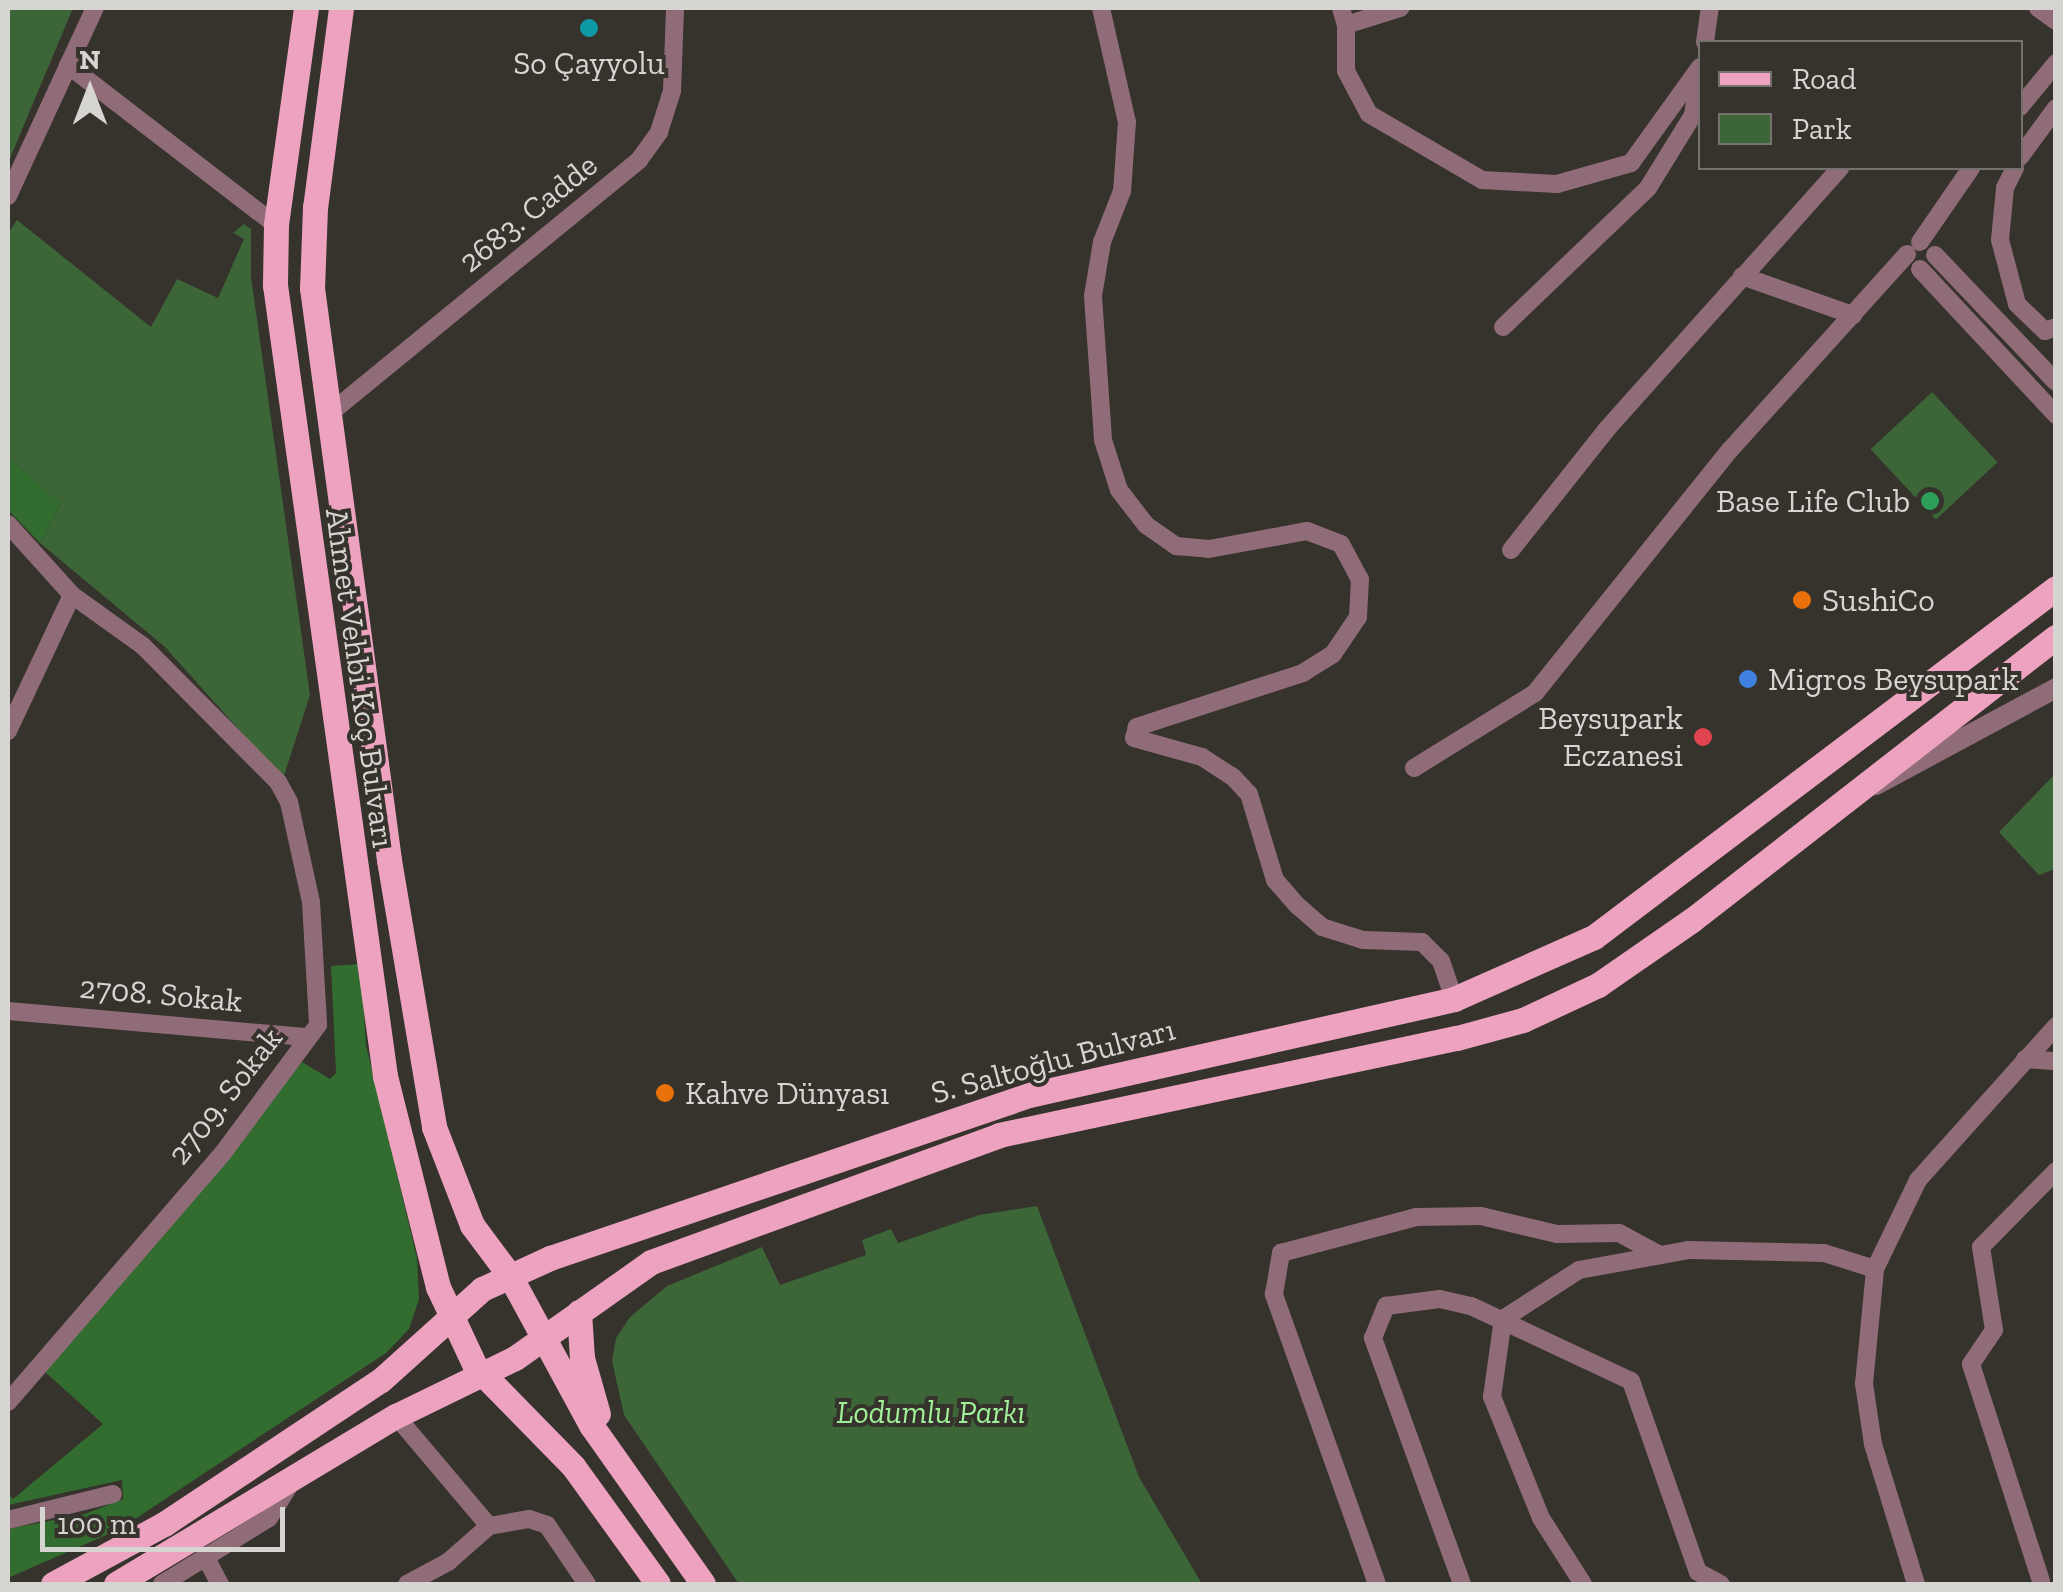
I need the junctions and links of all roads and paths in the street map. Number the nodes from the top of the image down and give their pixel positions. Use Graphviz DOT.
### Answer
graph roads {
  1 [pos="95,8"];
  2 [pos="306,8"];
  3 [pos="341,8"];
  4 [pos="674,8"];
  5 [pos="1101,8"];
  6 [pos="1400,8"];
  7 [pos="1710,8"];
  8 [pos="2038,8"];
  9 [pos="1344,16"];
  10 [pos="2056,21"];
  11 [pos="1705,40"];
  12 [pos="2056,63"];
  13 [pos="68,66"];
  14 [pos="1698,71"];
  15 [pos="1698,82"];
  16 [pos="2023,102"];
  17 [pos="2056,108"];
  18 [pos="2023,153"];
  19 [pos="1838,170"];
  20 [pos="1971,170"];
  21 [pos="2014,170"];
  22 [pos="8,196"];
  23 [pos="276,225"];
  24 [pos="1921,255"];
  25 [pos="1742,276"];
  26 [pos="1854,315"];
  27 [pos="2056,326"];
  28 [pos="1504,327"];
  29 [pos="2056,382"];
  30 [pos="329,414"];
  31 [pos="2056,415"];
  32 [pos="8,528"];
  33 [pos="1511,550"];
  34 [pos="2056,588"];
  35 [pos="72,595"];
  36 [pos="2056,637"];
  37 [pos="2056,688"];
  38 [pos="8,731"];
  39 [pos="1414,768"];
  40 [pos="1838,802"];
  41 [pos="1454,998"];
  42 [pos="8,1011"];
  43 [pos="2056,1026"];
  44 [pos="308,1037"];
  45 [pos="2025,1060"];
  46 [pos="2056,1061"];
  47 [pos="2056,1171"];
  48 [pos="1660,1255"];
  49 [pos="1874,1269"];
  50 [pos="510,1276"];
  51 [pos="580,1312"];
  52 [pos="450,1317"];
  53 [pos="1504,1319"];
  54 [pos="544,1340"];
  55 [pos="482,1376"];
  56 [pos="8,1402"];
  57 [pos="396,1416"];
  58 [pos="610,1452"];
  59 [pos="290,1485"];
  60 [pos="113,1494"];
  61 [pos="8,1520"];
  62 [pos="489,1526"];
  63 [pos="206,1558"];
  64 [pos="2042,1580"];
  65 [pos="54,1584"];
  66 [pos="116,1584"];
  67 [pos="162,1584"];
  68 [pos="220,1584"];
  69 [pos="407,1584"];
  70 [pos="587,1584"];
  71 [pos="658,1584"];
  72 [pos="703,1584"];
  73 [pos="1377,1584"];
  74 [pos="1462,1584"];
  75 [pos="1582,1584"];
  76 [pos="1721,1584"];
  77 [pos="1916,1584"];
  1 -- 13 [label="street"];
  2 -- 23 [label="main road, Ahmet Vehbi Koç Bulvarı"];
  3 -- 30 [label="main road, Ahmet Vehbi Koç Bulvarı"];
  4 -- 30 [label="street, 2683. Cadde"];
  5 -- 41 [label="street"];
  6 -- 9 [label="street"];
  7 -- 11 [label="street"];
  8 -- 10 [label="street"];
  9 -- 14 [label="street"];
  12 -- 16 [label="street"];
  13 -- 22 [label="street"];
  13 -- 23 [label="street"];
  15 -- 28 [label="street"];
  17 -- 18 [label="street"];
  19 -- 25 [label="street"];
  20 -- 24 [label="street"];
  21 -- 27 [label="street"];
  23 -- 52 [label="main road, Ahmet Vehbi Koç Bulvarı"];
  24 -- 26 [label="street"];
  24 -- 29 [label="street"];
  24 -- 31 [label="street"];
  25 -- 26 [label="street"];
  25 -- 33 [label="street"];
  26 -- 39 [label="street"];
  30 -- 50 [label="main road, Ahmet Vehbi Koç Bulvarı"];
  32 -- 35 [label="street, 2709. Sokak"];
  34 -- 41 [label="main road, S. Saltoğlu Bulvarı"];
  35 -- 38 [label="street"];
  35 -- 44 [label="street, 2709. Sokak"];
  36 -- 40 [label="main road, S. Saltoğlu Bulvarı"];
  37 -- 40 [label="street"];
  40 -- 51 [label="main road, S. Saltoğlu Bulvarı"];
  41 -- 50 [label="main road, S. Saltoğlu Bulvarı"];
  42 -- 44 [label="street, 2708. Sokak"];
  43 -- 45 [label="street"];
  44 -- 56 [label="street, 2709. Sokak"];
  45 -- 46 [label="street"];
  45 -- 49 [label="street"];
  47 -- 64 [label="street"];
  48 -- 49 [label="street"];
  48 -- 53 [label="street"];
  48 -- 73 [label="street"];
  49 -- 77 [label="street"];
  50 -- 52 [label="main road, S. Saltoğlu Bulvarı"];
  50 -- 54 [label="main road, Ahmet Vehbi Koç Bulvarı"];
  51 -- 54 [label="main road, S. Saltoğlu Bulvarı"];
  51 -- 58 [label="main road"];
  52 -- 55 [label="main road, Ahmet Vehbi Koç Bulvarı"];
  52 -- 65 [label="main road, S. Saltoğlu Bulvarı"];
  53 -- 74 [label="street"];
  53 -- 75 [label="street"];
  53 -- 76 [label="street"];
  54 -- 55 [label="main road, S. Saltoğlu Bulvarı"];
  54 -- 58 [label="main road, Ahmet Vehbi Koç Bulvarı"];
  55 -- 57 [label="main road, S. Saltoğlu Bulvarı"];
  55 -- 71 [label="main road, Ahmet Vehbi Koç Bulvarı"];
  57 -- 59 [label="main road, S. Saltoğlu Bulvarı"];
  57 -- 62 [label="street"];
  58 -- 72 [label="main road"];
  59 -- 63 [label="street"];
  59 -- 66 [label="main road, S. Saltoğlu Bulvarı"];
  60 -- 61 [label="street"];
  62 -- 69 [label="street"];
  62 -- 70 [label="street"];
  63 -- 67 [label="street"];
  63 -- 68 [label="street"];
}
